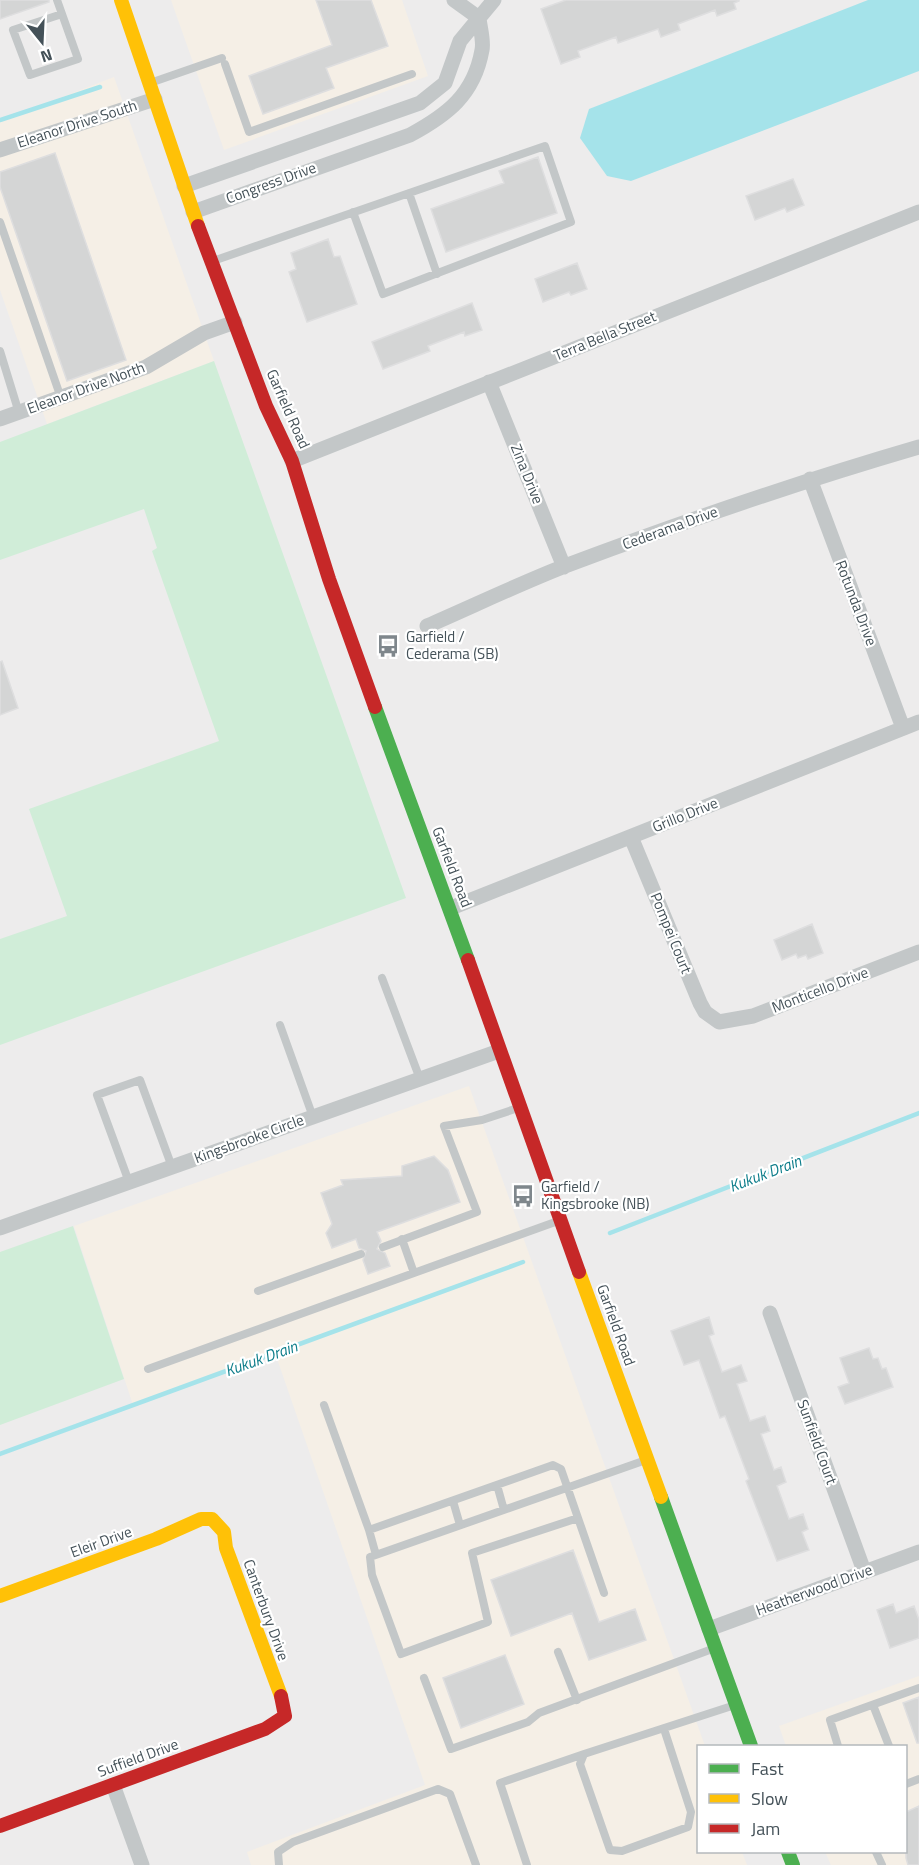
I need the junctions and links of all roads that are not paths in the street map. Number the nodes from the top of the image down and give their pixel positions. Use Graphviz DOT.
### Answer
graph roads {
  1 [pos="57,0"];
  2 [pos="121,0"];
  3 [pos="454,0"];
  4 [pos="494,0"];
  5 [pos="62,14"];
  6 [pos="479,18"];
  7 [pos="412,74"];
  8 [pos="149,83"];
  9 [pos="155,99"];
  10 [pos="340,132"];
  11 [pos="0,150"];
  12 [pos="348,155"];
  13 [pos="184,186"];
  14 [pos="409,193"];
  15 [pos="193,212"];
  16 [pos="353,212"];
  17 [pos="919,212"];
  18 [pos="0,222"];
  19 [pos="212,261"];
  20 [pos="437,274"];
  21 [pos="235,322"];
  22 [pos="0,351"];
  23 [pos="489,382"];
  24 [pos="62,398"];
  25 [pos="20,413"];
  26 [pos="0,419"];
  27 [pos="919,447"];
  28 [pos="292,461"];
  29 [pos="810,479"];
  30 [pos="564,567"];
  31 [pos="428,626"];
  32 [pos="919,722"];
  33 [pos="903,728"];
  34 [pos="631,837"];
  35 [pos="452,908"];
  36 [pos="919,952"];
  37 [pos="382,978"];
  38 [pos="719,1022"];
  39 [pos="280,1025"];
  40 [pos="499,1051"];
  41 [pos="420,1079"];
  42 [pos="519,1108"];
  43 [pos="313,1117"];
  44 [pos="172,1167"];
  45 [pos="129,1182"];
  46 [pos="561,1221"];
  47 [pos="0,1228"];
  48 [pos="402,1239"];
  49 [pos="383,1246"];
  50 [pos="361,1254"];
  51 [pos="414,1273"];
  52 [pos="258,1291"];
  53 [pos="770,1313"];
  54 [pos="148,1369"];
  55 [pos="324,1405"];
  56 [pos="648,1459"];
  57 [pos="497,1485"];
  58 [pos="567,1487"];
  59 [pos="453,1501"];
  60 [pos="504,1510"];
  61 [pos="578,1518"];
  62 [pos="212,1519"];
  63 [pos="460,1525"];
  64 [pos="369,1530"];
  65 [pos="919,1552"];
  66 [pos="376,1555"];
  67 [pos="864,1571"];
  68 [pos="604,1593"];
  69 [pos="0,1596"];
  70 [pos="710,1629"];
  71 [pos="716,1648"];
  72 [pos="558,1652"];
  73 [pos="424,1678"];
  74 [pos="919,1688"];
  75 [pos="577,1700"];
  76 [pos="736,1705"];
  77 [pos="873,1705"];
  78 [pos="285,1716"];
  79 [pos="664,1729"];
  80 [pos="751,1745"];
  81 [pos="838,1745"];
  82 [pos="889,1745"];
  83 [pos="584,1754"];
  84 [pos="113,1785"];
  85 [pos="0,1826"];
  86 [pos="142,1865"];
  87 [pos="279,1865"];
  88 [pos="476,1865"];
  89 [pos="527,1865"];
  1 -- 5 [label="lane"];
  2 -- 8 [label="main road, Garfield Road"];
  3 -- 6 [label="street"];
  4 -- 6 [label="street, Congress Drive"];
  5 -- 5 [label="lane"];
  6 -- 10 [label="street, Congress Drive"];
  6 -- 12 [label="street, Congress Drive"];
  7 -- 8 [label="lane"];
  8 -- 9 [label="main road, Garfield Road"];
  9 -- 11 [label="street, Eleanor Drive South"];
  9 -- 13 [label="main road, Garfield Road"];
  10 -- 12 [label="street"];
  10 -- 13 [label="street, Congress Drive"];
  12 -- 15 [label="street, Congress Drive"];
  13 -- 15 [label="main road, Garfield Road"];
  14 -- 16 [label="lane"];
  14 -- 20 [label="lane"];
  14 -- 20 [label="lane"];
  15 -- 19 [label="main road, Garfield Road"];
  16 -- 19 [label="lane"];
  16 -- 20 [label="lane"];
  17 -- 23 [label="street, Terra Bella Street"];
  18 -- 24 [label="lane"];
  19 -- 21 [label="main road, Garfield Road"];
  21 -- 24 [label="street, Eleanor Drive North"];
  21 -- 28 [label="main road, Garfield Road"];
  22 -- 25 [label="lane"];
  23 -- 28 [label="street, Terra Bella Street"];
  23 -- 30 [label="street, Zina Drive"];
  24 -- 25 [label="street, Eleanor Drive North"];
  25 -- 26 [label="street, Eleanor Drive North"];
  27 -- 29 [label="street, Cederama Drive"];
  28 -- 35 [label="main road, Garfield Road"];
  29 -- 30 [label="street, Cederama Drive"];
  29 -- 33 [label="street, Rotunda Drive"];
  30 -- 31 [label="street, Cederama Drive"];
  32 -- 33 [label="street, Grillo Drive"];
  33 -- 34 [label="street, Grillo Drive"];
  34 -- 35 [label="street, Grillo Drive"];
  34 -- 38 [label="street, Pompei Court"];
  35 -- 40 [label="main road, Garfield Road"];
  36 -- 38 [label="street, Monticello Drive"];
  37 -- 41 [label="lane"];
  39 -- 43 [label="lane"];
  40 -- 41 [label="street, Kingsbrooke Circle"];
  40 -- 42 [label="main road, Garfield Road"];
  41 -- 43 [label="street, Kingsbrooke Circle"];
  42 -- 46 [label="main road, Garfield Road"];
  42 -- 48 [label="lane"];
  43 -- 44 [label="street, Kingsbrooke Circle"];
  44 -- 45 [label="street, Kingsbrooke Circle"];
  44 -- 45 [label="lane"];
  45 -- 47 [label="street, Kingsbrooke Circle"];
  46 -- 51 [label="lane"];
  46 -- 56 [label="main road, Garfield Road"];
  48 -- 49 [label="lane"];
  48 -- 51 [label="lane"];
  50 -- 52 [label="lane"];
  51 -- 54 [label="lane"];
  53 -- 67 [label="street, Sunfield Court"];
  55 -- 64 [label="lane"];
  56 -- 58 [label="lane"];
  56 -- 70 [label="main road, Garfield Road"];
  57 -- 58 [label="lane"];
  57 -- 59 [label="lane"];
  57 -- 60 [label="lane"];
  58 -- 60 [label="lane"];
  58 -- 61 [label="lane"];
  59 -- 63 [label="lane"];
  59 -- 64 [label="lane"];
  60 -- 63 [label="lane"];
  61 -- 66 [label="lane"];
  61 -- 68 [label="lane"];
  62 -- 69 [label="main road, Eleir Drive"];
  62 -- 78 [label="main road, Canterbury Drive"];
  63 -- 66 [label="lane"];
  64 -- 66 [label="lane"];
  65 -- 67 [label="street, Heatherwood Drive"];
  67 -- 70 [label="street, Heatherwood Drive"];
  70 -- 71 [label="main road, Garfield Road"];
  71 -- 75 [label="lane"];
  71 -- 76 [label="main road, Garfield Road"];
  72 -- 75 [label="lane"];
  73 -- 75 [label="lane"];
  74 -- 77 [label="lane"];
  76 -- 79 [label="lane"];
  76 -- 80 [label="main road, Garfield Road"];
  77 -- 81 [label="lane"];
  77 -- 82 [label="lane"];
  78 -- 84 [label="main road, Suffield Drive"];
  79 -- 83 [label="lane"];
  79 -- 83 [label="lane"];
  83 -- 89 [label="lane"];
  84 -- 85 [label="main road, Suffield Drive"];
  84 -- 86 [label="street"];
  87 -- 88 [label="lane"];
}
